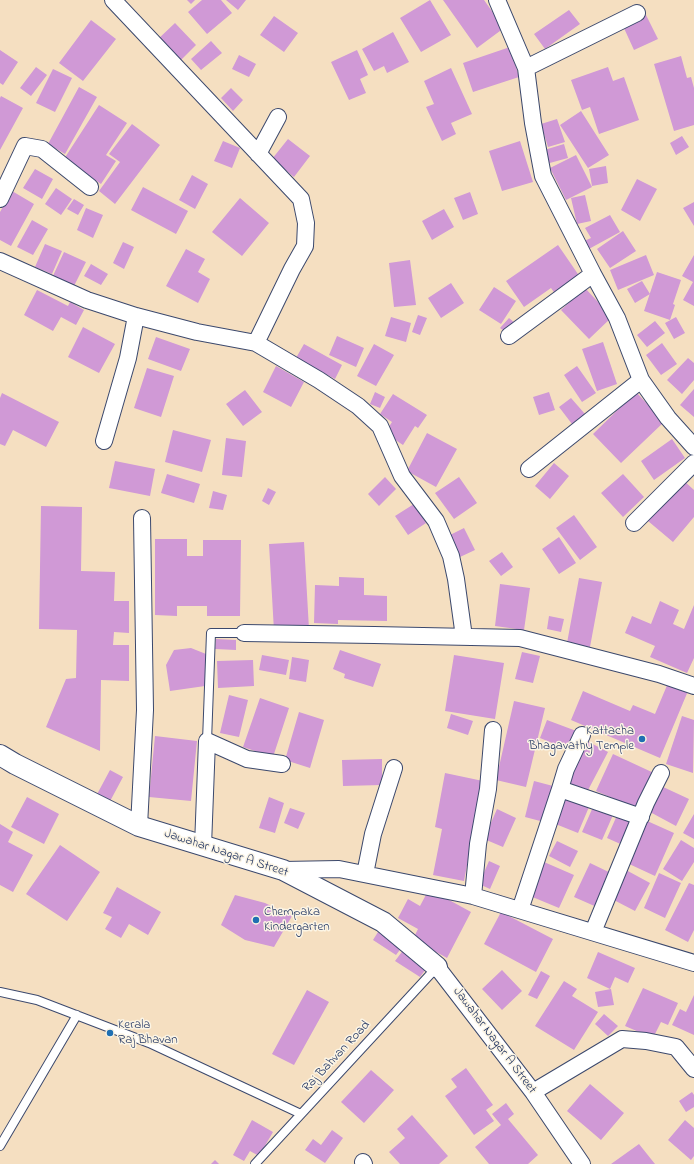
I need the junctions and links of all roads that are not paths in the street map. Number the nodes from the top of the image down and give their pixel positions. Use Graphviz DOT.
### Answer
graph roads {
  1 [pos="113,0"];
  2 [pos="497,0"];
  3 [pos="637,13"];
  4 [pos="526,68"];
  5 [pos="278,117"];
  6 [pos="258,154"];
  7 [pos="90,187"];
  8 [pos="0,199"];
  9 [pos="0,261"];
  10 [pos="593,274"];
  11 [pos="136,316"];
  12 [pos="509,336"];
  13 [pos="256,344"];
  14 [pos="641,380"];
  15 [pos="104,441"];
  16 [pos="694,447"];
  17 [pos="694,463"];
  18 [pos="529,469"];
  19 [pos="142,518"];
  20 [pos="634,523"];
  21 [pos="244,633"];
  22 [pos="464,637"];
  23 [pos="694,686"];
  24 [pos="493,730"];
  25 [pos="582,735"];
  26 [pos="207,741"];
  27 [pos="0,755"];
  28 [pos="282,764"];
  29 [pos="394,768"];
  30 [pos="661,773"];
  31 [pos="560,789"];
  32 [pos="641,817"];
  33 [pos="139,826"];
  34 [pos="202,846"];
  35 [pos="283,870"];
  36 [pos="365,874"];
  37 [pos="473,896"];
  38 [pos="520,910"];
  39 [pos="593,932"];
  40 [pos="694,963"];
  41 [pos="437,967"];
  42 [pos="0,992"];
  43 [pos="77,1015"];
  44 [pos="694,1069"];
  45 [pos="533,1092"];
  46 [pos="301,1114"];
  47 [pos="0,1146"];
  48 [pos="255,1164"];
  49 [pos="582,1164"];
  1 -- 6 [label="street"];
  2 -- 4 [label="street"];
  3 -- 4 [label="street"];
  4 -- 10 [label="street"];
  5 -- 6 [label="street"];
  6 -- 13 [label="street"];
  7 -- 8 [label="street"];
  9 -- 11 [label="street"];
  10 -- 12 [label="street"];
  10 -- 14 [label="street"];
  11 -- 13 [label="street"];
  11 -- 15 [label="street"];
  13 -- 22 [label="street"];
  14 -- 16 [label="street"];
  14 -- 18 [label="street"];
  17 -- 20 [label="street"];
  19 -- 33 [label="street"];
  21 -- 22 [label="street"];
  21 -- 26 [label="lane"];
  22 -- 23 [label="street"];
  24 -- 37 [label="street"];
  25 -- 31 [label="street"];
  26 -- 28 [label="street"];
  26 -- 34 [label="street"];
  27 -- 33 [label="street, Jawahar Nagar A Street"];
  29 -- 36 [label="street"];
  30 -- 32 [label="street"];
  31 -- 32 [label="street"];
  31 -- 38 [label="street"];
  32 -- 39 [label="street"];
  33 -- 34 [label="street, Jawahar Nagar A Street"];
  34 -- 35 [label="street, Jawahar Nagar A Street"];
  35 -- 36 [label="street"];
  35 -- 41 [label="street, Jawahar Nagar A Street"];
  36 -- 37 [label="street"];
  37 -- 38 [label="street"];
  38 -- 39 [label="street"];
  39 -- 40 [label="street"];
  41 -- 45 [label="street, Jawahar Nagar A Street"];
  41 -- 46 [label="lane, Raj Bahvan Road"];
  42 -- 43 [label="lane"];
  43 -- 46 [label="lane"];
  43 -- 47 [label="lane"];
  44 -- 45 [label="street"];
  45 -- 49 [label="street, Jawahar Nagar A Street"];
  46 -- 48 [label="lane, Raj Bahvan Road"];
}
